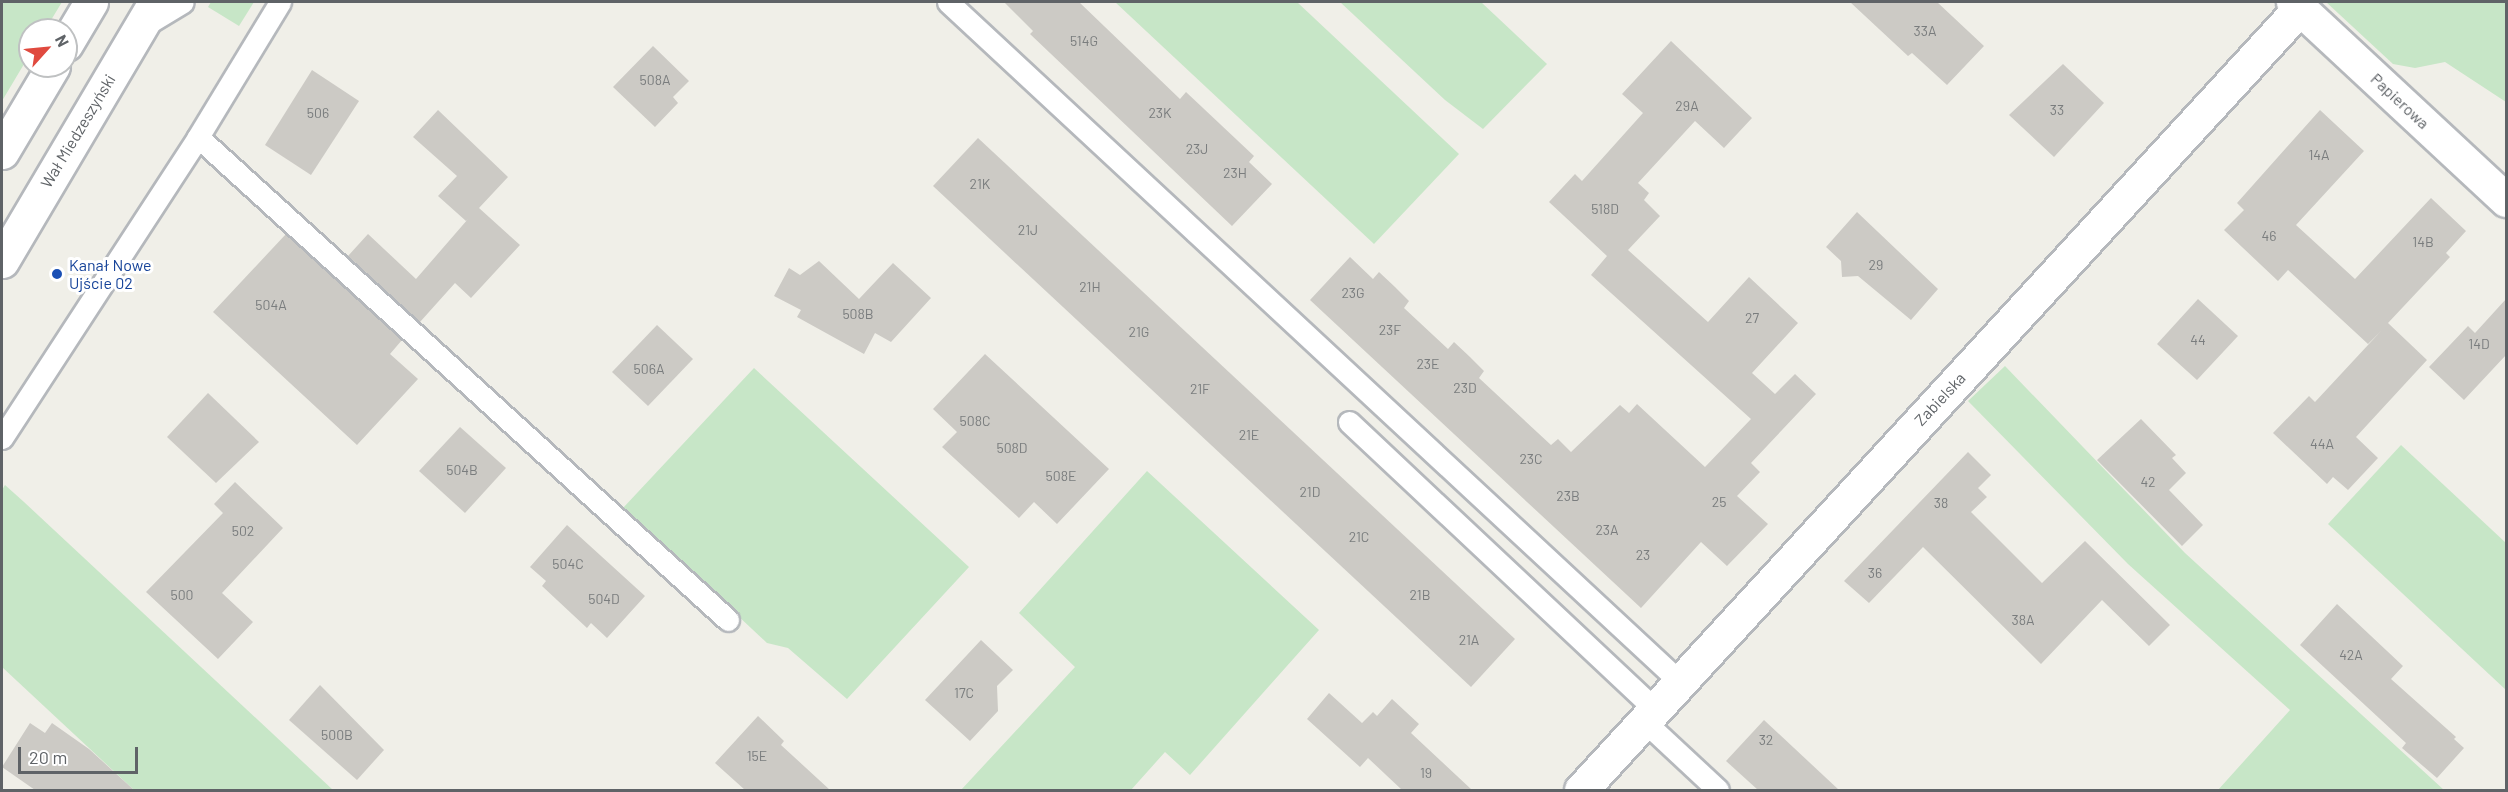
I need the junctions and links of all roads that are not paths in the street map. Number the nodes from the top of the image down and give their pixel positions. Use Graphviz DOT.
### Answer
graph roads {
  1 [pos="91,2"];
  2 [pos="183,2"];
  3 [pos="280,2"];
  4 [pos="948,2"];
  5 [pos="2297,5"];
  6 [pos="147,15"];
  7 [pos="78,24"];
  8 [pos="46,78"];
  9 [pos="198,136"];
  10 [pos="2,152"];
  11 [pos="2506,200"];
  12 [pos="2,261"];
  13 [pos="1349,422"];
  14 [pos="2,438"];
  15 [pos="728,621"];
  16 [pos="1680,682"];
  17 [pos="1650,715"];
  18 [pos="1581,790"];
  19 [pos="1718,790"];
  1 -- 7 [label="street"];
  2 -- 6 [label="lane"];
  3 -- 9 [label="lane"];
  4 -- 16 [label="lane"];
  5 -- 11 [label="street, Papierowa"];
  5 -- 16 [label="street, Zabielska"];
  6 -- 12 [label="street, Wał Miedzeszyński"];
  8 -- 10 [label="street"];
  9 -- 14 [label="lane"];
  9 -- 15 [label="lane"];
  13 -- 17 [label="lane"];
  16 -- 17 [label="street, Zabielska"];
  17 -- 18 [label="street, Zabielska"];
  17 -- 19 [label="lane"];
}
